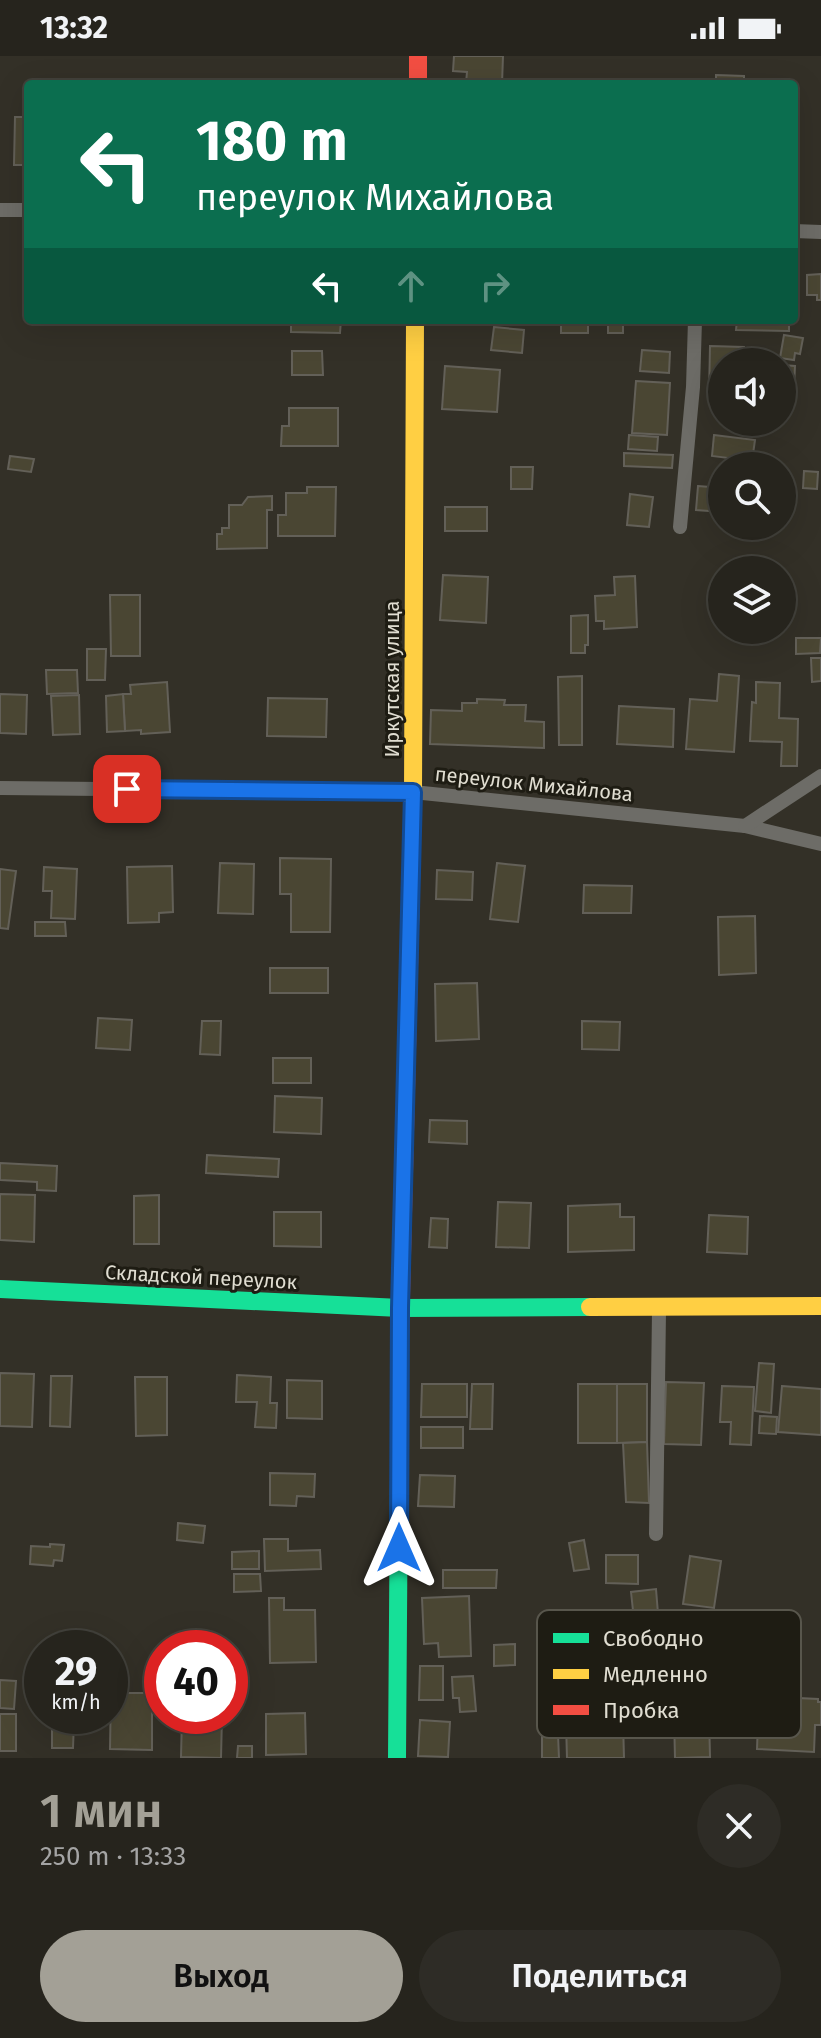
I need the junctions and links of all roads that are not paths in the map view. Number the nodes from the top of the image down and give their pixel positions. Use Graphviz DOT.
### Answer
graph roads {
  1 [pos="418,56"];
  2 [pos="418,80"];
  3 [pos="0,210"];
  4 [pos="24,210"];
  5 [pos="798,231"];
  6 [pos="821,232"];
  7 [pos="415,324"];
  8 [pos="695,324"];
  9 [pos="680,527"];
  10 [pos="821,776"];
  11 [pos="0,788"];
  12 [pos="413,792"];
  13 [pos="745,826"];
  14 [pos="821,844"];
  15 [pos="0,1289"];
  16 [pos="821,1306"];
  17 [pos="659,1307"];
  18 [pos="400,1308"];
  19 [pos="656,1534"];
  20 [pos="397,1758"];
  1 -- 2 [label="street"];
  3 -- 4 [label="lane"];
  5 -- 6 [label="lane"];
  7 -- 12 [label="street, Иркутская улица"];
  8 -- 9 [label="lane"];
  10 -- 13 [label="lane"];
  11 -- 12 [label="lane, переулок Михайлова"];
  12 -- 13 [label="lane, переулок Михайлова"];
  12 -- 18 [label="street, Иркутская улица"];
  13 -- 14 [label="lane, переулок Михайлова"];
  15 -- 18 [label="street, Складской переулок"];
  16 -- 17 [label="street, Складской переулок"];
  17 -- 18 [label="street, Складской переулок"];
  17 -- 19 [label="lane"];
  18 -- 20 [label="street, Иркутская улица"];
}
